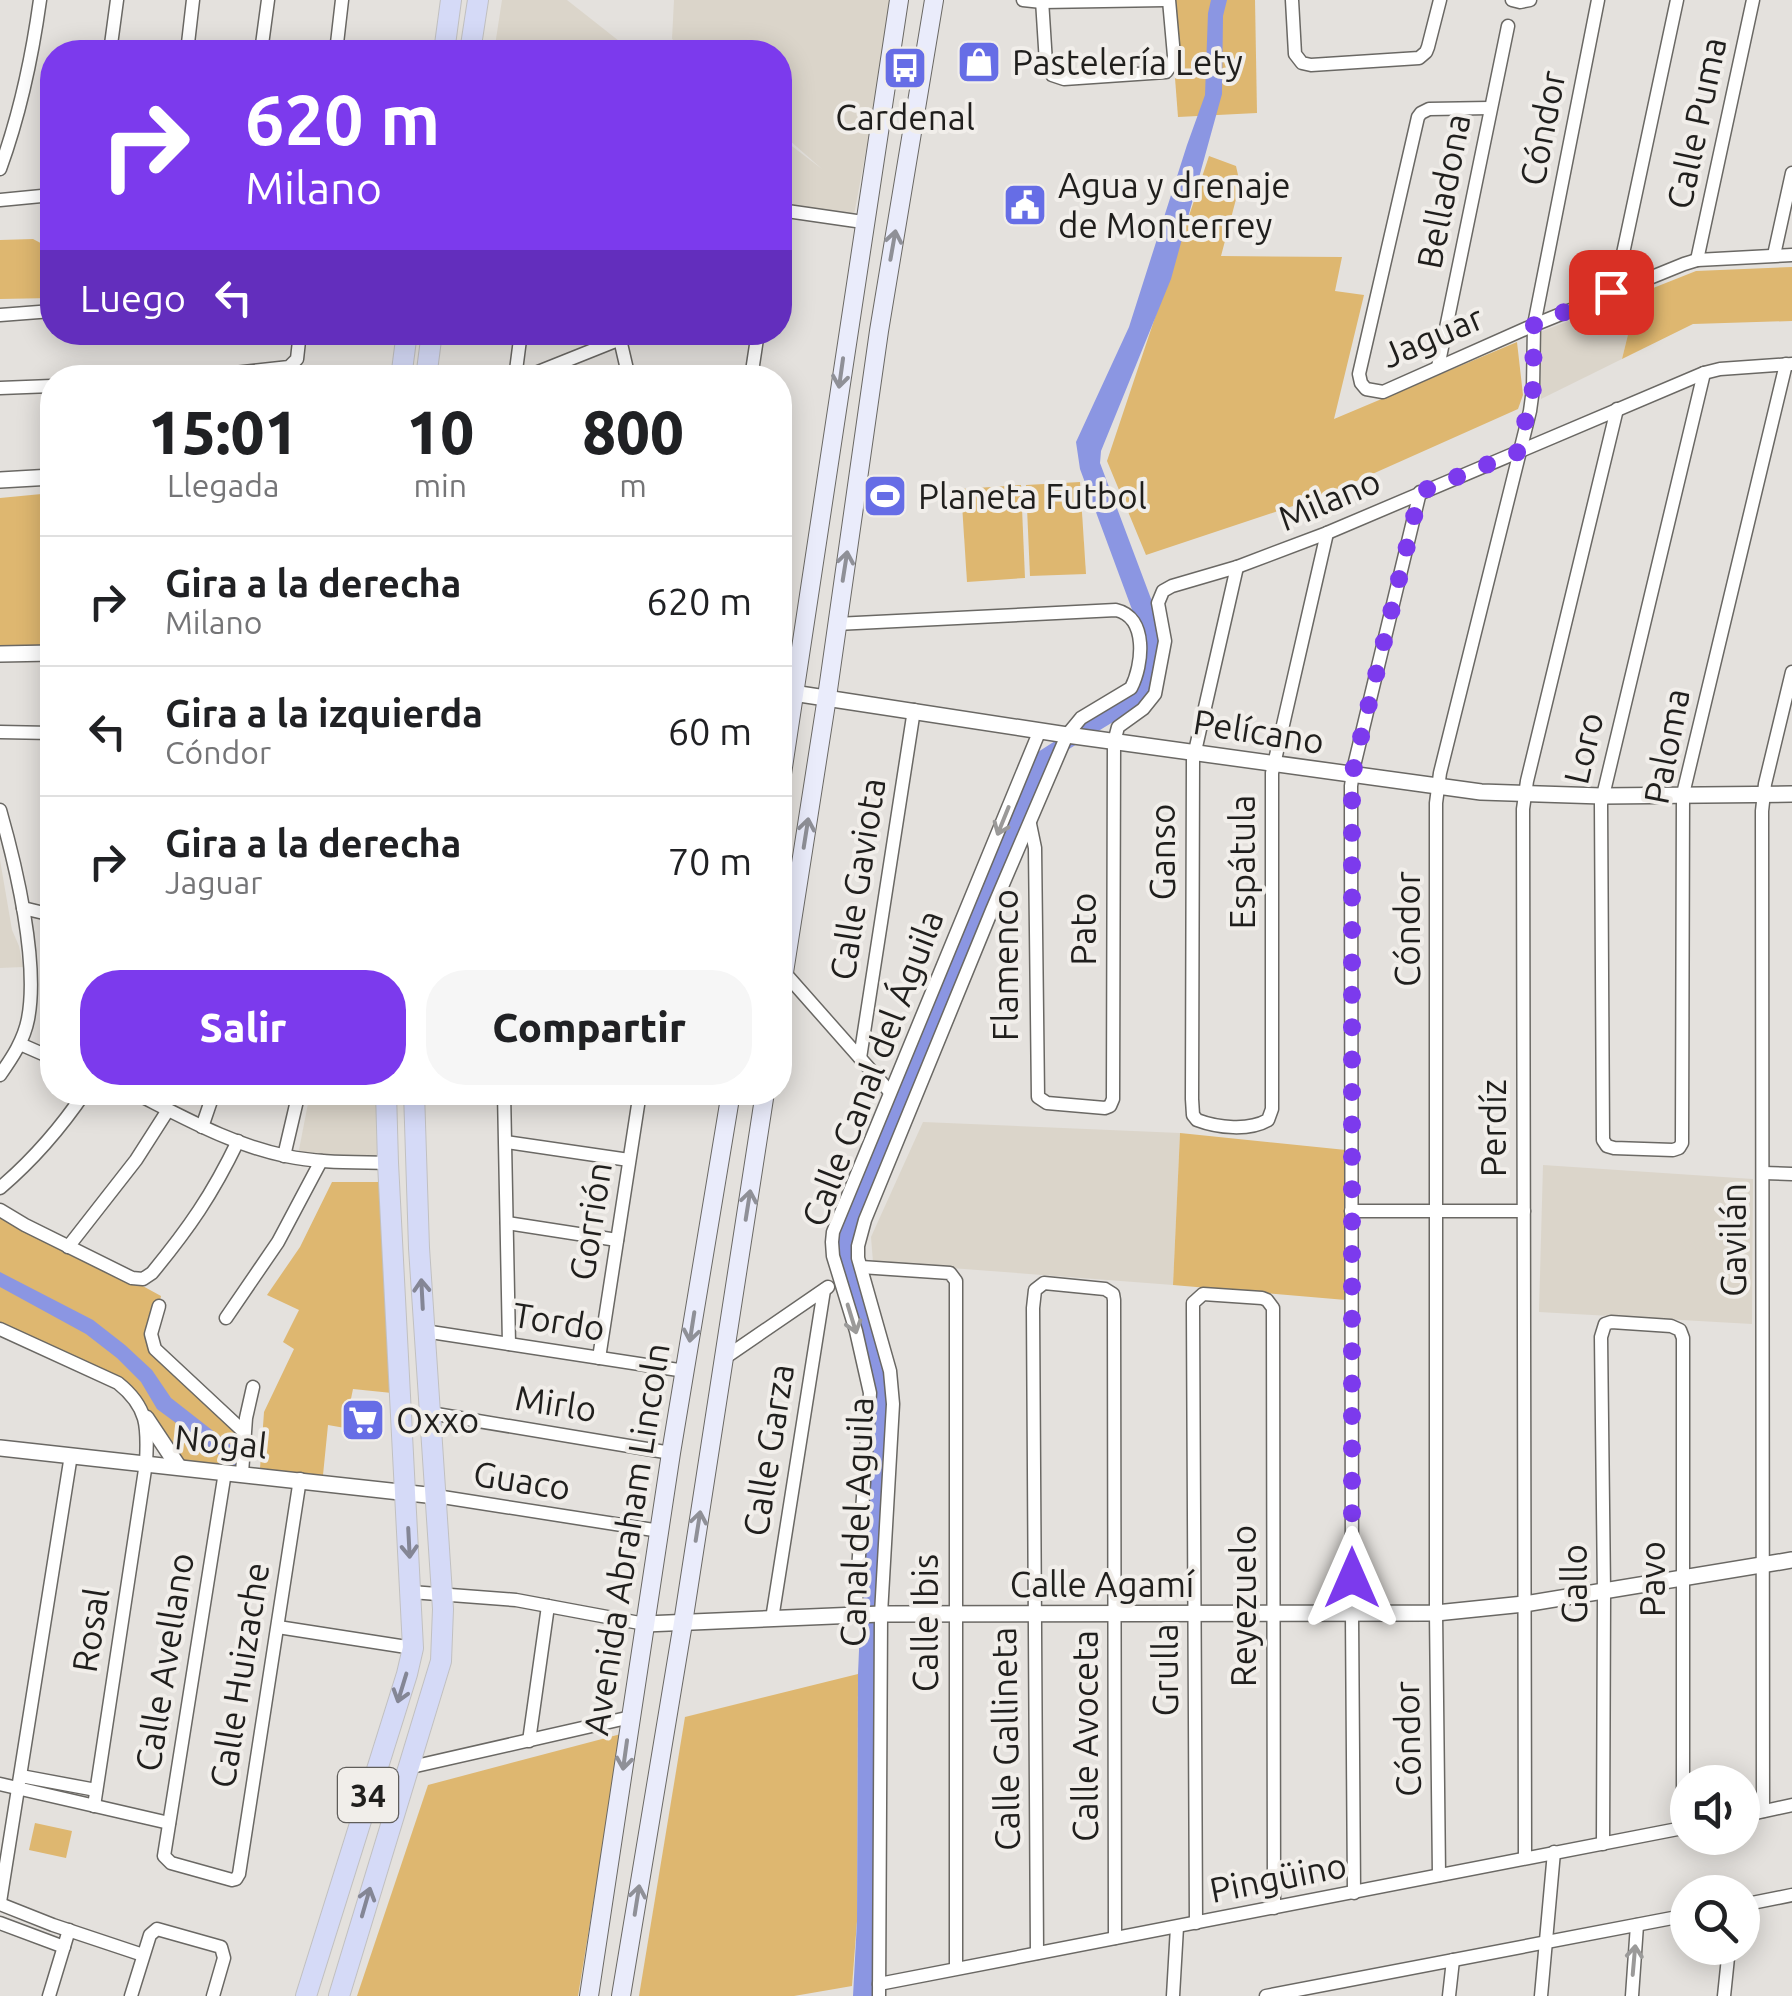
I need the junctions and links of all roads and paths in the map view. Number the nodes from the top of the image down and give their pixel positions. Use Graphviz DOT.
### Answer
graph roads {
  1 [pos="40,0"];
  2 [pos="117,0"];
  3 [pos="193,0"];
  4 [pos="268,0"];
  5 [pos="342,0"];
  6 [pos="450,0"];
  7 [pos="478,0"];
  8 [pos="899,0"];
  9 [pos="934,0"];
  10 [pos="1024,0"];
  11 [pos="1167,0"];
  12 [pos="1292,0"];
  13 [pos="1440,0"];
  14 [pos="1598,0"];
  15 [pos="1677,0"];
  16 [pos="1754,0"];
  17 [pos="1042,1"];
  18 [pos="1119,1"];
  19 [pos="1508,26"];
  20 [pos="112,40"];
  21 [pos="188,40"];
  22 [pos="263,40"];
  23 [pos="337,40"];
  24 [pos="445,40"];
  25 [pos="472,40"];
  26 [pos="1490,108"];
  27 [pos="0,170"];
  28 [pos="1792,174"];
  29 [pos="40,196"];
  30 [pos="0,200"];
  31 [pos="792,212"];
  32 [pos="864,222"];
  33 [pos="1774,255"];
  34 [pos="1792,255"];
  35 [pos="1698,260"];
  36 [pos="1615,291"];
  37 [pos="40,312"];
  38 [pos="0,314"];
  39 [pos="1534,325"];
  40 [pos="599,345"];
  41 [pos="1789,364"];
  42 [pos="553,365"];
  43 [pos="1438,367"];
  44 [pos="1704,373"];
  45 [pos="40,386"];
  46 [pos="0,388"];
  47 [pos="1617,409"];
  48 [pos="1518,452"];
  49 [pos="40,478"];
  50 [pos="0,480"];
  51 [pos="1420,492"];
  52 [pos="1327,534"];
  53 [pos="1237,568"];
  54 [pos="836,624"];
  55 [pos="792,644"];
  56 [pos="40,653"];
  57 [pos="0,654"];
  58 [pos="1792,672"];
  59 [pos="792,692"];
  60 [pos="828,698"];
  61 [pos="914,710"];
  62 [pos="1040,730"];
  63 [pos="0,732"];
  64 [pos="40,733"];
  65 [pos="1067,735"];
  66 [pos="1114,742"];
  67 [pos="1194,751"];
  68 [pos="1273,763"];
  69 [pos="1352,776"];
  70 [pos="1438,788"];
  71 [pos="1524,794"];
  72 [pos="1683,794"];
  73 [pos="1764,794"];
  74 [pos="1792,794"];
  75 [pos="1602,796"];
  76 [pos="0,810"];
  77 [pos="1030,821"];
  78 [pos="22,908"];
  79 [pos="40,912"];
  80 [pos="792,922"];
  81 [pos="792,981"];
  82 [pos="20,1044"];
  83 [pos="40,1053"];
  84 [pos="860,1058"];
  85 [pos="0,1074"];
  86 [pos="890,1092"];
  87 [pos="1047,1104"];
  88 [pos="76,1105"];
  89 [pos="159,1105"];
  90 [pos="210,1105"];
  91 [pos="295,1105"];
  92 [pos="386,1105"];
  93 [pos="399,1105"];
  94 [pos="414,1105"];
  95 [pos="505,1105"];
  96 [pos="638,1105"];
  97 [pos="730,1105"];
  98 [pos="763,1105"];
  99 [pos="168,1110"];
  100 [pos="1252,1126"];
  101 [pos="202,1127"];
  102 [pos="238,1142"];
  103 [pos="506,1142"];
  104 [pos="1607,1146"];
  105 [pos="416,1150"];
  106 [pos="284,1156"];
  107 [pos="629,1160"];
  108 [pos="321,1161"];
  109 [pos="388,1162"];
  110 [pos="1762,1174"];
  111 [pos="1792,1174"];
  112 [pos="0,1188"];
  113 [pos="0,1210"];
  114 [pos="1351,1211"];
  115 [pos="1437,1211"];
  116 [pos="1524,1211"];
  117 [pos="508,1223"];
  118 [pos="617,1240"];
  119 [pos="68,1248"];
  120 [pos="419,1248"];
  121 [pos="860,1268"];
  122 [pos="840,1279"];
  123 [pos="1039,1285"];
  124 [pos="824,1290"];
  125 [pos="1197,1298"];
  126 [pos="159,1306"];
  127 [pos="226,1318"];
  128 [pos="1605,1324"];
  129 [pos="0,1329"];
  130 [pos="424,1331"];
  131 [pos="509,1344"];
  132 [pos="599,1358"];
  133 [pos="723,1359"];
  134 [pos="685,1372"];
  135 [pos="253,1387"];
  136 [pos="430,1413"];
  137 [pos="146,1418"];
  138 [pos="244,1432"];
  139 [pos="0,1448"];
  140 [pos="672,1453"];
  141 [pos="70,1455"];
  142 [pos="146,1463"];
  143 [pos="178,1466"];
  144 [pos="233,1473"];
  145 [pos="300,1479"];
  146 [pos="406,1493"];
  147 [pos="436,1496"];
  148 [pos="660,1531"];
  149 [pos="1792,1560"];
  150 [pos="1763,1565"];
  151 [pos="1682,1577"];
  152 [pos="1604,1591"];
  153 [pos="411,1592"];
  154 [pos="442,1594"];
  155 [pos="1524,1604"];
  156 [pos="548,1606"];
  157 [pos="1436,1613"];
  158 [pos="955,1614"];
  159 [pos="1034,1614"];
  160 [pos="1194,1614"];
  161 [pos="868,1615"];
  162 [pos="1115,1615"];
  163 [pos="1273,1615"];
  164 [pos="1352,1615"];
  165 [pos="772,1619"];
  166 [pos="683,1622"];
  167 [pos="646,1624"];
  168 [pos="278,1628"];
  169 [pos="413,1648"];
  170 [pos="631,1717"];
  171 [pos="529,1741"];
  172 [pos="1684,1765"];
  173 [pos="407,1768"];
  174 [pos="20,1782"];
  175 [pos="0,1784"];
  176 [pos="96,1790"];
  177 [pos="1792,1805"];
  178 [pos="94,1806"];
  179 [pos="1764,1811"];
  180 [pos="1760,1812"];
  181 [pos="169,1823"];
  182 [pos="1670,1831"];
  183 [pos="1603,1844"];
  184 [pos="1554,1852"];
  185 [pos="1525,1857"];
  186 [pos="167,1862"];
  187 [pos="1439,1876"];
  188 [pos="1354,1893"];
  189 [pos="1792,1895"];
  190 [pos="1760,1901"];
  191 [pos="0,1903"];
  192 [pos="1274,1908"];
  193 [pos="1670,1919"];
  194 [pos="330,1923"];
  195 [pos="0,1924"];
  196 [pos="1196,1924"];
  197 [pos="1637,1925"];
  198 [pos="1178,1927"];
  199 [pos="69,1930"];
  200 [pos="1116,1938"];
  201 [pos="1546,1942"];
  202 [pos="64,1947"];
  203 [pos="1038,1953"];
  204 [pos="143,1955"];
  205 [pos="1454,1960"];
  206 [pos="1727,1965"];
  207 [pos="956,1968"];
  208 [pos="1358,1978"];
  209 [pos="879,1990"];
  210 [pos="49,1996"];
  211 [pos="131,1996"];
  212 [pos="212,1996"];
  213 [pos="306,1996"];
  214 [pos="322,1996"];
  215 [pos="339,1996"];
  216 [pos="589,1996"];
  217 [pos="622,1996"];
  218 [pos="1173,1996"];
  219 [pos="1266,1996"];
  220 [pos="1357,1996"];
  221 [pos="1450,1996"];
  222 [pos="1541,1996"];
  223 [pos="1632,1996"];
  224 [pos="1724,1996"];
  1 -- 27 [label="street"];
  2 -- 20 [label="street"];
  3 -- 21 [label="street"];
  4 -- 22 [label="street"];
  5 -- 23 [label="street"];
  6 -- 24 [label="main road"];
  7 -- 25 [label="main road"];
  8 -- 32 [label="main road"];
  54 -- 9 [label="main road, one-way"];
  10 -- 17 [label="street"];
  11 -- 17 [label="street"];
  11 -- 18 [label="street"];
  12 -- 13 [label="street"];
  14 -- 39 [label="street, Cóndor"];
  15 -- 36 [label="street"];
  16 -- 35 [label="street, Calle Puma"];
  17 -- 18 [label="street"];
  19 -- 26 [label="street, Belladona"];
  26 -- 43 [label="street, Belladona"];
  26 -- 43 [label="street, Jaguar"];
  28 -- 33 [label="street"];
  29 -- 30 [label="street"];
  31 -- 32 [label="street"];
  32 -- 55 [label="main road, one-way"];
  33 -- 34 [label="street, Jaguar"];
  33 -- 35 [label="street, Jaguar"];
  35 -- 36 [label="street, Jaguar"];
  36 -- 39 [label="street, Jaguar"];
  37 -- 38 [label="street"];
  39 -- 43 [label="street, Jaguar"];
  39 -- 48 [label="street, Cóndor"];
  40 -- 42 [label="street"];
  41 -- 44 [label="street, Milano"];
  41 -- 72 [label="street, Paloma"];
  44 -- 47 [label="street, Milano"];
  44 -- 75 [label="street, Loro"];
  45 -- 46 [label="street"];
  47 -- 48 [label="street, Milano"];
  47 -- 71 [label="street, Perdíz"];
  48 -- 51 [label="street, Milano"];
  48 -- 70 [label="street, Cóndor"];
  49 -- 50 [label="street"];
  51 -- 52 [label="street, Milano"];
  51 -- 69 [label="street"];
  52 -- 53 [label="street, Milano"];
  52 -- 68 [label="street, Espátula"];
  53 -- 66 [label="street, Milano"];
  53 -- 67 [label="street, Ganso"];
  54 -- 60 [label="main road"];
  54 -- 65 [label="street"];
  56 -- 57 [label="street"];
  58 -- 73 [label="street, Gavilán"];
  59 -- 60 [label="street, Pelícano"];
  60 -- 61 [label="street, Pelícano"];
  80 -- 60 [label="main road, one-way"];
  61 -- 62 [label="street, Pelícano"];
  61 -- 84 [label="street, Calle Gaviota"];
  62 -- 65 [label="street, Pelícano"];
  62 -- 86 [label="street, Calle Canal del Águila, one-way"];
  63 -- 64 [label="street"];
  65 -- 66 [label="street, Pelícano"];
  65 -- 77 [label="street, Canal del Aguila"];
  66 -- 67 [label="street, Pelícano"];
  66 -- 87 [label="street, Pato"];
  67 -- 68 [label="street, Pelícano"];
  67 -- 100 [label="street, Ganso"];
  68 -- 69 [label="street, Pelícano"];
  68 -- 100 [label="street, Espátula"];
  69 -- 70 [label="street, Pelícano"];
  69 -- 114 [label="street"];
  70 -- 71 [label="street, Pelícano"];
  70 -- 115 [label="street, Cóndor"];
  71 -- 75 [label="street, Pelícano"];
  71 -- 116 [label="street, Perdíz"];
  72 -- 73 [label="street, Pelícano"];
  72 -- 75 [label="street, Pelícano"];
  72 -- 104 [label="street, Paloma"];
  73 -- 74 [label="street, Pelícano"];
  73 -- 110 [label="street, Gavilán"];
  75 -- 104 [label="street, Loro"];
  76 -- 78 [label="street"];
  77 -- 87 [label="street, Flamenco"];
  77 -- 121 [label="street, Canal del Aguila"];
  78 -- 79 [label="street"];
  78 -- 82 [label="street"];
  81 -- 84 [label="street"];
  82 -- 83 [label="street"];
  82 -- 85 [label="street"];
  84 -- 86 [label="street"];
  86 -- 122 [label="street, Calle Canal del Águila"];
  88 -- 112 [label="street"];
  89 -- 99 [label="street"];
  90 -- 101 [label="street"];
  91 -- 106 [label="street"];
  92 -- 109 [label="main road, 34"];
  93 -- 105 [label="main road"];
  94 -- 105 [label="main road, 34"];
  95 -- 103 [label="street"];
  96 -- 107 [label="street, Gorrión"];
  97 -- 134 [label="main road, Avenida Abraham Lincoln, one-way"];
  133 -- 98 [label="main road, one-way"];
  99 -- 101 [label="street"];
  99 -- 119 [label="street"];
  101 -- 102 [label="street"];
  102 -- 106 [label="street"];
  102 -- 119 [label="street"];
  103 -- 107 [label="street"];
  103 -- 117 [label="street"];
  105 -- 120 [label="main road, 34"];
  106 -- 108 [label="street"];
  107 -- 118 [label="street, Gorrión"];
  108 -- 109 [label="street"];
  108 -- 127 [label="street"];
  109 -- 120 [label="main road"];
  109 -- 146 [label="main road, 34"];
  110 -- 111 [label="street"];
  110 -- 150 [label="street, Gavilán"];
  113 -- 119 [label="street"];
  114 -- 115 [label="street"];
  114 -- 164 [label="street"];
  115 -- 116 [label="street"];
  115 -- 157 [label="street, Cóndor"];
  116 -- 155 [label="street, Perdíz"];
  117 -- 118 [label="street"];
  117 -- 131 [label="street"];
  118 -- 132 [label="street, Gorrión"];
  130 -- 120 [label="main road, 34, one-way"];
  121 -- 158 [label="street, Calle Ibis"];
  121 -- 161 [label="street, Canal del Aguila"];
  122 -- 124 [label="street"];
  122 -- 161 [label="street, Calle Canal del Águila, one-way"];
  123 -- 159 [label="street, Calle Gallineta"];
  123 -- 162 [label="street, Calle Avoceta"];
  124 -- 133 [label="street"];
  124 -- 165 [label="street, Calle Garza"];
  125 -- 160 [label="street, Grulla"];
  125 -- 163 [label="street, Reyezuelo"];
  126 -- 138 [label="street"];
  128 -- 151 [label="street, Pavo"];
  128 -- 152 [label="street, Gallo"];
  129 -- 137 [label="street"];
  130 -- 131 [label="street, Tordo"];
  130 -- 136 [label="main road, 34"];
  131 -- 132 [label="street, Tordo"];
  132 -- 134 [label="street, Tordo"];
  166 -- 133 [label="main road, one-way"];
  134 -- 140 [label="main road, Avenida Abraham Lincoln"];
  135 -- 138 [label="street, Calle Avellano"];
  136 -- 140 [label="street, Mirlo"];
  136 -- 147 [label="main road, 34"];
  137 -- 142 [label="street, Rosal"];
  137 -- 143 [label="street"];
  138 -- 144 [label="street, Calle Avellano"];
  139 -- 141 [label="street, Nogal"];
  140 -- 148 [label="main road, Avenida Abraham Lincoln"];
  141 -- 142 [label="street, Nogal"];
  141 -- 174 [label="street"];
  142 -- 143 [label="street, Nogal"];
  142 -- 176 [label="street, Rosal"];
  143 -- 144 [label="street, Nogal"];
  144 -- 145 [label="street, Nogal"];
  144 -- 181 [label="street, Calle Avellano"];
  145 -- 146 [label="street, Nogal"];
  145 -- 168 [label="street, Calle Huizache"];
  146 -- 147 [label="street, Nogal"];
  146 -- 153 [label="main road, 34, one-way"];
  147 -- 148 [label="street, Guaco"];
  147 -- 154 [label="main road, 34"];
  148 -- 167 [label="main road, Avenida Abraham Lincoln"];
  149 -- 150 [label="street, Calle Agamí"];
  150 -- 151 [label="street, Calle Agamí"];
  150 -- 179 [label="street, Gavilán"];
  151 -- 152 [label="street, Calle Agamí"];
  151 -- 172 [label="street, Pavo"];
  152 -- 155 [label="street, Calle Agamí"];
  152 -- 183 [label="street, Gallo"];
  153 -- 154 [label="street, Calle Agamí"];
  153 -- 169 [label="main road, 34"];
  154 -- 156 [label="street, Calle Agamí"];
  154 -- 173 [label="main road, 34"];
  155 -- 157 [label="street, Calle Agamí"];
  155 -- 185 [label="street, Perdíz"];
  156 -- 167 [label="street, Calle Agamí"];
  156 -- 171 [label="street"];
  157 -- 164 [label="street, Calle Agamí"];
  157 -- 187 [label="street, Cóndor"];
  158 -- 159 [label="street, Calle Agamí"];
  158 -- 161 [label="street, Calle Agamí"];
  158 -- 207 [label="street, Calle Ibis"];
  159 -- 162 [label="street, Calle Agamí"];
  159 -- 203 [label="street, Calle Gallineta"];
  160 -- 162 [label="street, Calle Agamí"];
  160 -- 163 [label="street, Calle Agamí"];
  160 -- 196 [label="street, Grulla"];
  161 -- 165 [label="street, Calle Agamí"];
  161 -- 209 [label="street, Canal del Aguila"];
  162 -- 200 [label="street, Calle Avoceta"];
  163 -- 164 [label="street, Calle Agamí"];
  163 -- 192 [label="street, Reyezuelo"];
  164 -- 188 [label="street"];
  165 -- 166 [label="street, Calle Agamí"];
  166 -- 167 [label="street, Calle Agamí"];
  217 -- 166 [label="main road, one-way"];
  167 -- 170 [label="main road, Avenida Abraham Lincoln"];
  168 -- 169 [label="street"];
  168 -- 186 [label="street, Calle Huizache"];
  169 -- 194 [label="main road, 34, one-way"];
  170 -- 171 [label="street"];
  170 -- 216 [label="main road, Avenida Abraham Lincoln, one-way"];
  171 -- 173 [label="street"];
  215 -- 173 [label="main road, 34, one-way"];
  174 -- 175 [label="street"];
  174 -- 176 [label="street"];
  174 -- 178 [label="street"];
  174 -- 191 [label="street"];
  176 -- 178 [label="street, Rosal"];
  177 -- 179 [label="street"];
  178 -- 181 [label="street"];
  179 -- 180 [label="street"];
  181 -- 186 [label="street, Calle Avellano"];
  182 -- 183 [label="street, Pingüino"];
  183 -- 184 [label="street, Pingüino"];
  184 -- 185 [label="street, Pingüino"];
  184 -- 201 [label="street"];
  185 -- 187 [label="street, Pingüino"];
  187 -- 188 [label="street, Pingüino"];
  188 -- 192 [label="street, Pingüino"];
  189 -- 190 [label="street"];
  191 -- 199 [label="street"];
  192 -- 196 [label="street, Pingüino"];
  193 -- 197 [label="street"];
  194 -- 213 [label="main road, 34"];
  194 -- 214 [label="main road"];
  195 -- 202 [label="street"];
  196 -- 198 [label="street, Pingüino"];
  197 -- 201 [label="street"];
  223 -- 197 [label="street, one-way"];
  198 -- 200 [label="street, Pingüino"];
  198 -- 218 [label="street"];
  199 -- 202 [label="street"];
  199 -- 204 [label="street"];
  200 -- 203 [label="street, Pingüino"];
  201 -- 205 [label="street"];
  201 -- 222 [label="street"];
  202 -- 210 [label="street"];
  203 -- 207 [label="street, Pingüino"];
  204 -- 211 [label="street"];
  204 -- 212 [label="street"];
  205 -- 208 [label="street"];
  205 -- 221 [label="street"];
  206 -- 224 [label="street"];
  207 -- 209 [label="street, Pingüino"];
  208 -- 219 [label="street"];
  208 -- 220 [label="street"];
}
